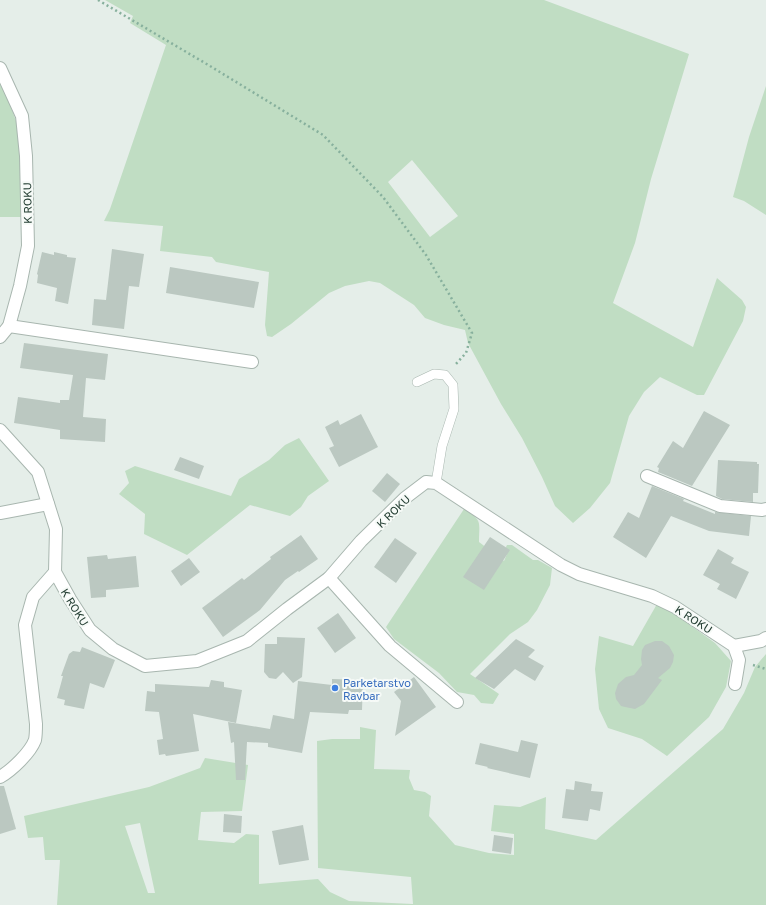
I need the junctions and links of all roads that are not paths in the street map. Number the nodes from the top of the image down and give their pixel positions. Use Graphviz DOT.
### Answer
graph roads {
  1 [pos="0,68"];
  2 [pos="9,326"];
  3 [pos="0,337"];
  4 [pos="252,362"];
  5 [pos="417,382"];
  6 [pos="0,430"];
  7 [pos="647,476"];
  8 [pos="436,483"];
  9 [pos="48,504"];
  10 [pos="766,509"];
  11 [pos="0,513"];
  12 [pos="55,572"];
  13 [pos="329,578"];
  14 [pos="766,638"];
  15 [pos="734,646"];
  16 [pos="735,684"];
  17 [pos="457,702"];
  18 [pos="0,776"];
  1 -- 2 [label="street, K ROKU"];
  2 -- 3 [label="street, K ROKU"];
  2 -- 4 [label="street"];
  5 -- 8 [label="lane"];
  6 -- 9 [label="street"];
  7 -- 10 [label="street"];
  8 -- 13 [label="street, K ROKU"];
  8 -- 15 [label="street, K ROKU"];
  9 -- 11 [label="street"];
  9 -- 12 [label="street"];
  12 -- 13 [label="street, K ROKU"];
  12 -- 18 [label="street, K ROKU"];
  13 -- 17 [label="street"];
  14 -- 15 [label="street"];
  15 -- 16 [label="street"];
}
